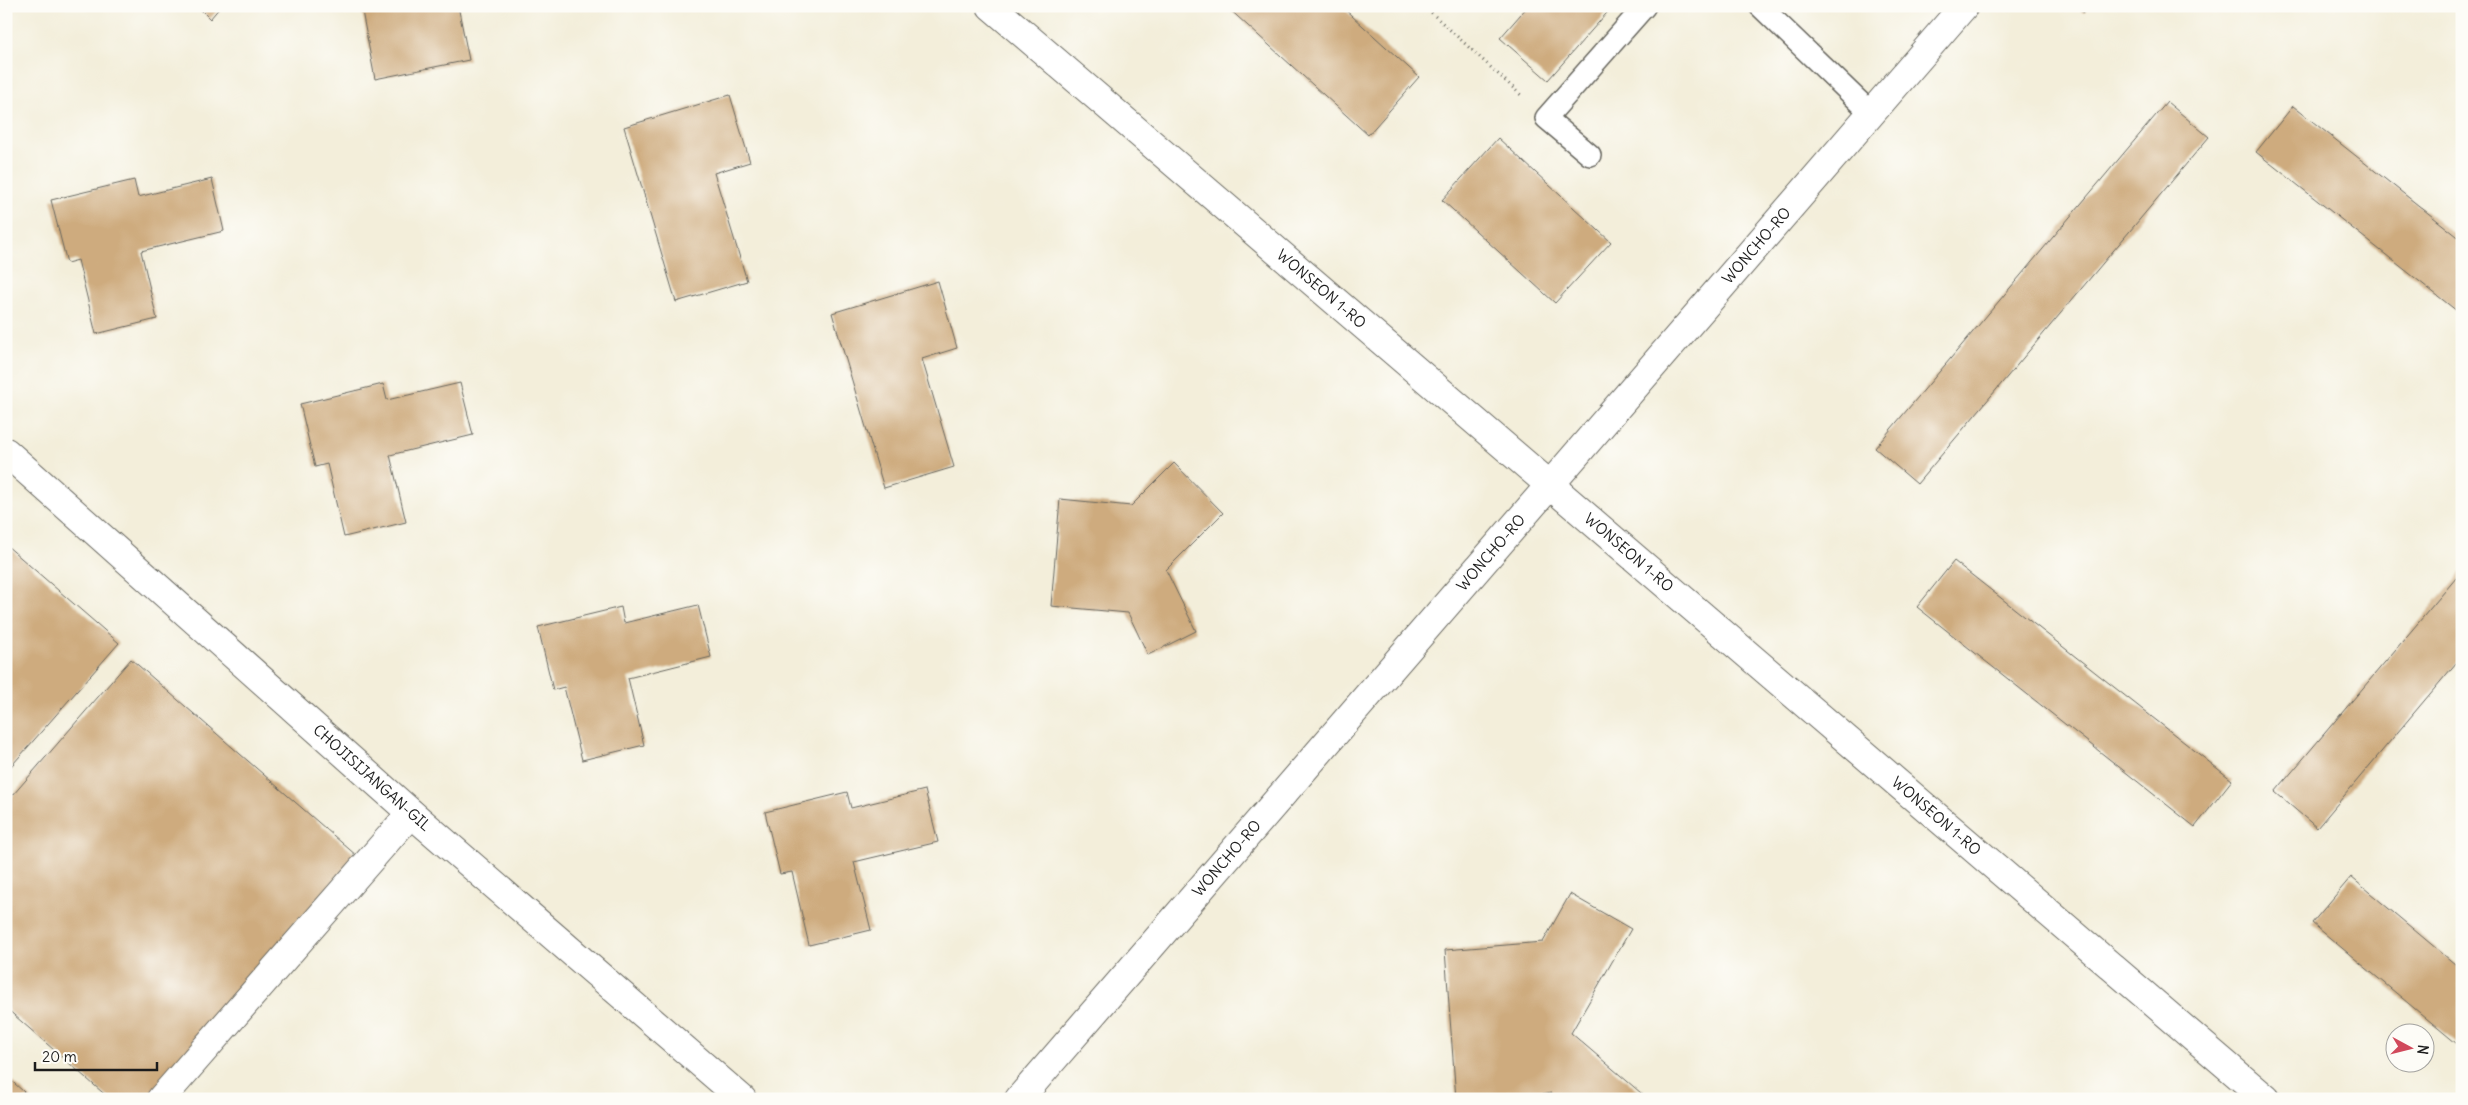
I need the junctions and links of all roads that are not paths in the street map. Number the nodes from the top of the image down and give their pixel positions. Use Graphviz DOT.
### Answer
graph roads {
  1 [pos="991,6"];
  2 [pos="1645,6"];
  3 [pos="1760,6"];
  4 [pos="1964,6"];
  5 [pos="1871,113"];
  6 [pos="1590,155"];
  7 [pos="6,452"];
  8 [pos="1550,485"];
  9 [pos="412,813"];
  10 [pos="161,1099"];
  11 [pos="742,1099"];
  12 [pos="1019,1099"];
  13 [pos="2266,1099"];
  1 -- 8 [label="street, WONSEON 1-RO"];
  2 -- 6 [label="lane"];
  3 -- 5 [label="lane"];
  4 -- 5 [label="street, WONCHO-RO"];
  5 -- 8 [label="street, WONCHO-RO"];
  7 -- 9 [label="street, CHOJISIJANGAN-GIL"];
  8 -- 12 [label="street, WONCHO-RO"];
  8 -- 13 [label="street, WONSEON 1-RO"];
  9 -- 10 [label="street"];
  9 -- 11 [label="street, CHOJISIJANGAN-GIL"];
}
